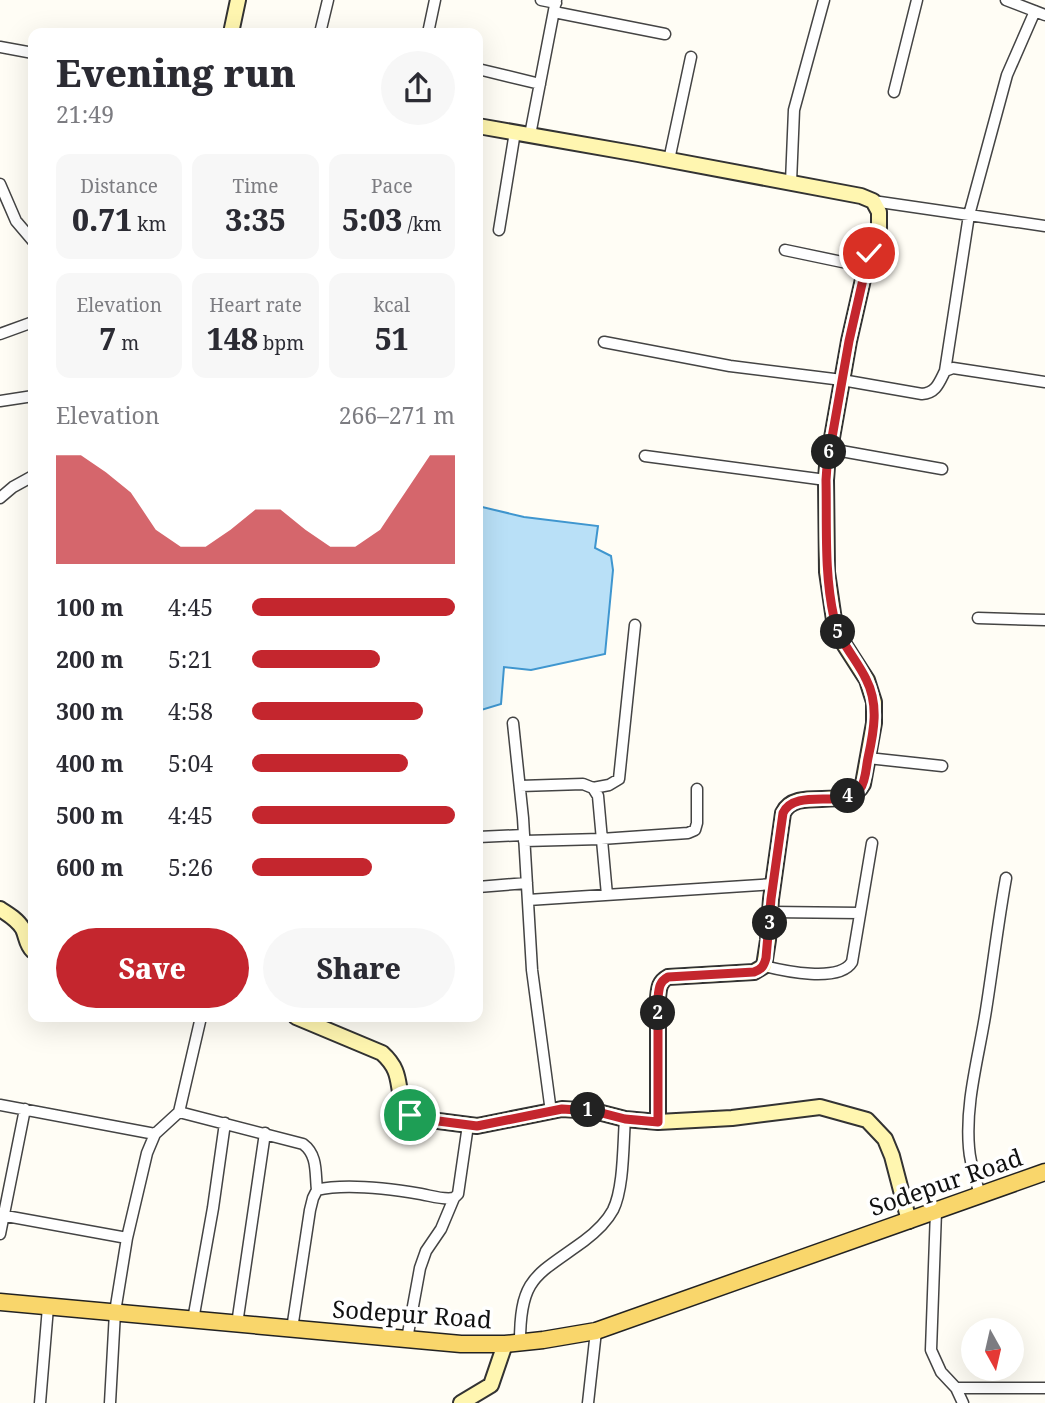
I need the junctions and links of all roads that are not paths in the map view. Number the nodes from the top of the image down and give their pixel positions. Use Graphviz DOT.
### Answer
graph roads {
  1 [pos="238,0"];
  2 [pos="328,0"];
  3 [pos="435,0"];
  4 [pos="541,0"];
  5 [pos="824,0"];
  6 [pos="917,0"];
  7 [pos="1006,0"];
  8 [pos="555,5"];
  9 [pos="1040,13"];
  10 [pos="232,28"];
  11 [pos="321,28"];
  12 [pos="429,28"];
  13 [pos="665,34"];
  14 [pos="0,47"];
  15 [pos="28,52"];
  16 [pos="691,57"];
  17 [pos="483,70"];
  18 [pos="540,84"];
  19 [pos="894,92"];
  20 [pos="483,127"];
  21 [pos="523,133"];
  22 [pos="669,160"];
  23 [pos="791,183"];
  24 [pos="0,184"];
  25 [pos="873,201"];
  26 [pos="8,204"];
  27 [pos="0,214"];
  28 [pos="969,215"];
  29 [pos="1045,226"];
  30 [pos="499,230"];
  31 [pos="28,235"];
  32 [pos="785,250"];
  33 [pos="866,267"];
  34 [pos="28,324"];
  35 [pos="0,334"];
  36 [pos="604,342"];
  37 [pos="945,371"];
  38 [pos="842,380"];
  39 [pos="1045,382"];
  40 [pos="28,397"];
  41 [pos="0,401"];
  42 [pos="830,449"];
  43 [pos="645,456"];
  44 [pos="942,469"];
  45 [pos="28,478"];
  46 [pos="826,480"];
  47 [pos="0,498"];
  48 [pos="978,618"];
  49 [pos="1045,620"];
  50 [pos="635,625"];
  51 [pos="513,723"];
  52 [pos="868,758"];
  53 [pos="942,766"];
  54 [pos="520,786"];
  55 [pos="593,788"];
  56 [pos="697,789"];
  57 [pos="483,837"];
  58 [pos="524,838"];
  59 [pos="601,839"];
  60 [pos="872,843"];
  61 [pos="1006,878"];
  62 [pos="527,883"];
  63 [pos="774,884"];
  64 [pos="483,887"];
  65 [pos="607,895"];
  66 [pos="528,900"];
  67 [pos="0,909"];
  68 [pos="771,912"];
  69 [pos="860,914"];
  70 [pos="28,945"];
  71 [pos="764,966"];
  72 [pos="200,1022"];
  73 [pos="308,1022"];
  74 [pos="0,1105"];
  75 [pos="25,1109"];
  76 [pos="179,1112"];
  77 [pos="551,1112"];
  78 [pos="625,1119"];
  79 [pos="658,1122"];
  80 [pos="225,1123"];
  81 [pos="468,1125"];
  82 [pos="265,1133"];
  83 [pos="155,1134"];
  84 [pos="1045,1172"];
  85 [pos="317,1190"];
  86 [pos="980,1195"];
  87 [pos="454,1198"];
  88 [pos="936,1211"];
  89 [pos="2,1215"];
  90 [pos="909,1221"];
  91 [pos="0,1234"];
  92 [pos="127,1238"];
  93 [pos="0,1302"];
  94 [pos="48,1307"];
  95 [pos="115,1312"];
  96 [pos="193,1320"];
  97 [pos="237,1324"];
  98 [pos="292,1329"];
  99 [pos="596,1331"];
  100 [pos="407,1339"];
  101 [pos="513,1343"];
  102 [pos="956,1388"];
  103 [pos="1045,1388"];
  104 [pos="40,1403"];
  105 [pos="110,1403"];
  106 [pos="461,1403"];
  107 [pos="588,1403"];
  108 [pos="963,1403"];
  1 -- 10 [label="street"];
  2 -- 11 [label="street"];
  3 -- 12 [label="street"];
  4 -- 8 [label="street"];
  5 -- 23 [label="street"];
  6 -- 19 [label="street"];
  7 -- 9 [label="street"];
  8 -- 13 [label="street"];
  8 -- 18 [label="street"];
  9 -- 28 [label="street"];
  14 -- 15 [label="street"];
  16 -- 22 [label="street"];
  17 -- 18 [label="street"];
  18 -- 21 [label="street"];
  20 -- 21 [label="street"];
  21 -- 22 [label="street"];
  21 -- 30 [label="street"];
  22 -- 23 [label="street"];
  23 -- 25 [label="street"];
  24 -- 26 [label="street"];
  25 -- 28 [label="street"];
  25 -- 33 [label="street"];
  26 -- 27 [label="street"];
  26 -- 31 [label="street"];
  28 -- 29 [label="street"];
  28 -- 37 [label="street"];
  32 -- 33 [label="street"];
  33 -- 38 [label="street"];
  34 -- 35 [label="street"];
  36 -- 38 [label="street"];
  37 -- 38 [label="street"];
  37 -- 39 [label="street"];
  38 -- 42 [label="street"];
  40 -- 41 [label="street"];
  42 -- 44 [label="street"];
  42 -- 46 [label="street"];
  43 -- 46 [label="street"];
  45 -- 47 [label="street"];
  46 -- 52 [label="street"];
  48 -- 49 [label="street"];
  50 -- 55 [label="street"];
  51 -- 54 [label="street"];
  52 -- 53 [label="street"];
  52 -- 63 [label="street"];
  54 -- 55 [label="street"];
  54 -- 58 [label="street"];
  55 -- 59 [label="street"];
  56 -- 59 [label="street"];
  57 -- 58 [label="street"];
  58 -- 59 [label="street"];
  58 -- 62 [label="street"];
  59 -- 65 [label="street"];
  60 -- 69 [label="street"];
  61 -- 86 [label="street"];
  62 -- 64 [label="street"];
  62 -- 66 [label="street"];
  63 -- 65 [label="street"];
  63 -- 68 [label="street"];
  65 -- 66 [label="street"];
  66 -- 77 [label="street"];
  67 -- 70 [label="street"];
  68 -- 69 [label="street"];
  68 -- 71 [label="street"];
  69 -- 71 [label="street"];
  71 -- 79 [label="street"];
  72 -- 76 [label="street"];
  73 -- 81 [label="street"];
  74 -- 75 [label="street"];
  75 -- 83 [label="street"];
  75 -- 89 [label="street"];
  76 -- 80 [label="street"];
  76 -- 83 [label="street"];
  77 -- 78 [label="street"];
  77 -- 81 [label="street"];
  78 -- 79 [label="street"];
  78 -- 101 [label="street"];
  79 -- 90 [label="street"];
  80 -- 82 [label="street"];
  80 -- 96 [label="street"];
  81 -- 87 [label="street"];
  82 -- 85 [label="street"];
  82 -- 97 [label="street"];
  83 -- 92 [label="street"];
  84 -- 86 [label="main road, Sodepur Road"];
  85 -- 87 [label="street"];
  85 -- 98 [label="street"];
  86 -- 88 [label="main road, Sodepur Road"];
  87 -- 100 [label="street"];
  88 -- 90 [label="main road, Sodepur Road"];
  88 -- 102 [label="street"];
  89 -- 91 [label="street"];
  89 -- 92 [label="street"];
  90 -- 99 [label="main road, Sodepur Road"];
  92 -- 95 [label="street"];
  93 -- 94 [label="main road, Sodepur Road"];
  94 -- 95 [label="main road, Sodepur Road"];
  94 -- 104 [label="street"];
  95 -- 96 [label="main road, Sodepur Road"];
  95 -- 105 [label="street"];
  96 -- 97 [label="main road, Sodepur Road"];
  97 -- 98 [label="main road, Sodepur Road"];
  98 -- 100 [label="main road, Sodepur Road"];
  99 -- 101 [label="main road, Sodepur Road"];
  99 -- 107 [label="street"];
  100 -- 101 [label="main road, Sodepur Road"];
  101 -- 106 [label="street"];
  102 -- 103 [label="street"];
  102 -- 108 [label="street"];
}
